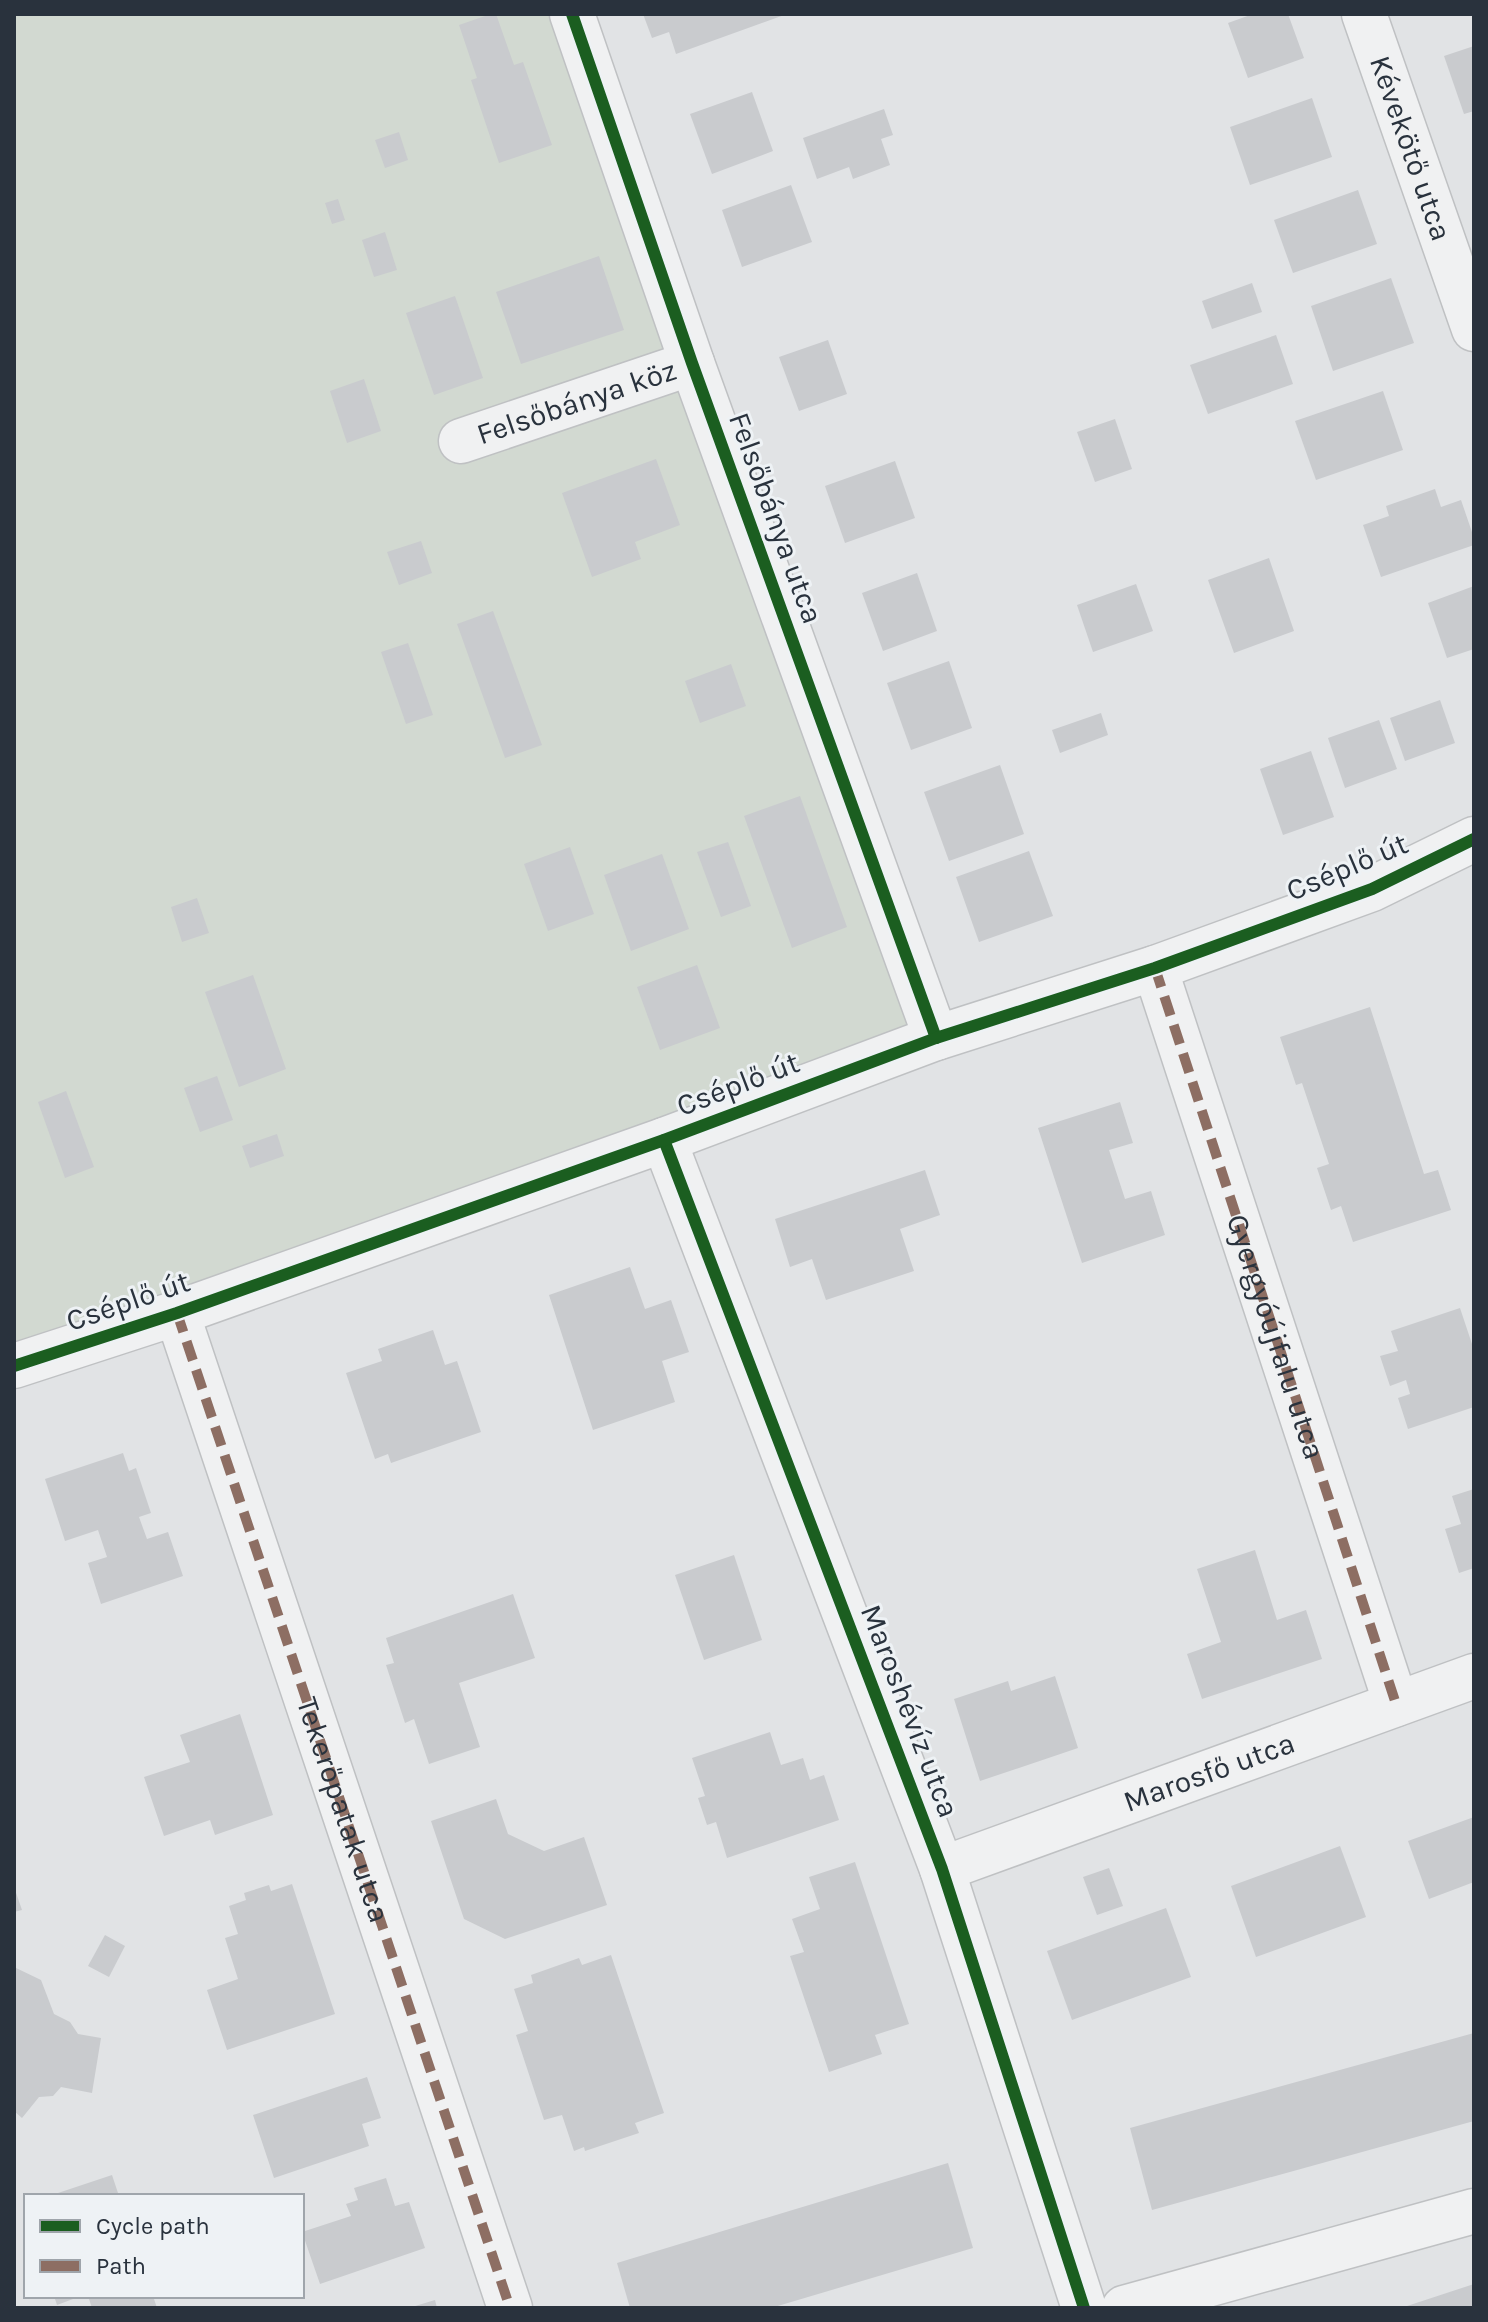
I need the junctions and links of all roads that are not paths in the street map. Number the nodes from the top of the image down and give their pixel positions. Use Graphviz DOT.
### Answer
graph roads {
  1 [pos="572,14"];
  2 [pos="1364,14"];
  3 [pos="1474,329"];
  4 [pos="692,363"];
  5 [pos="461,441"];
  6 [pos="1474,839"];
  7 [pos="1155,968"];
  8 [pos="936,1038"];
  9 [pos="664,1140"];
  10 [pos="177,1313"];
  11 [pos="14,1366"];
  12 [pos="1474,1676"];
  13 [pos="1396,1704"];
  14 [pos="942,1869"];
  15 [pos="1474,2211"];
  16 [pos="510,2308"];
  17 [pos="1084,2308"];
  18 [pos="1124,2308"];
  1 -- 4 [label="street, Felsőbánya utca"];
  2 -- 3 [label="street, Kévekötő utca"];
  4 -- 5 [label="street, Felsőbánya köz"];
  4 -- 8 [label="street, Felsőbánya utca"];
  6 -- 7 [label="street, Cséplő út"];
  7 -- 8 [label="street, Cséplő út"];
  7 -- 13 [label="street, Gyergyóújfalu utca"];
  8 -- 9 [label="street, Cséplő út"];
  9 -- 10 [label="street, Cséplő út"];
  9 -- 14 [label="street, Maroshévíz utca"];
  10 -- 11 [label="street, Cséplő út"];
  10 -- 16 [label="street, Tekerőpatak utca"];
  12 -- 13 [label="street, Marosfő utca"];
  13 -- 14 [label="street, Marosfő utca"];
  14 -- 17 [label="street, Maroshévíz utca"];
  15 -- 18 [label="street"];
}
